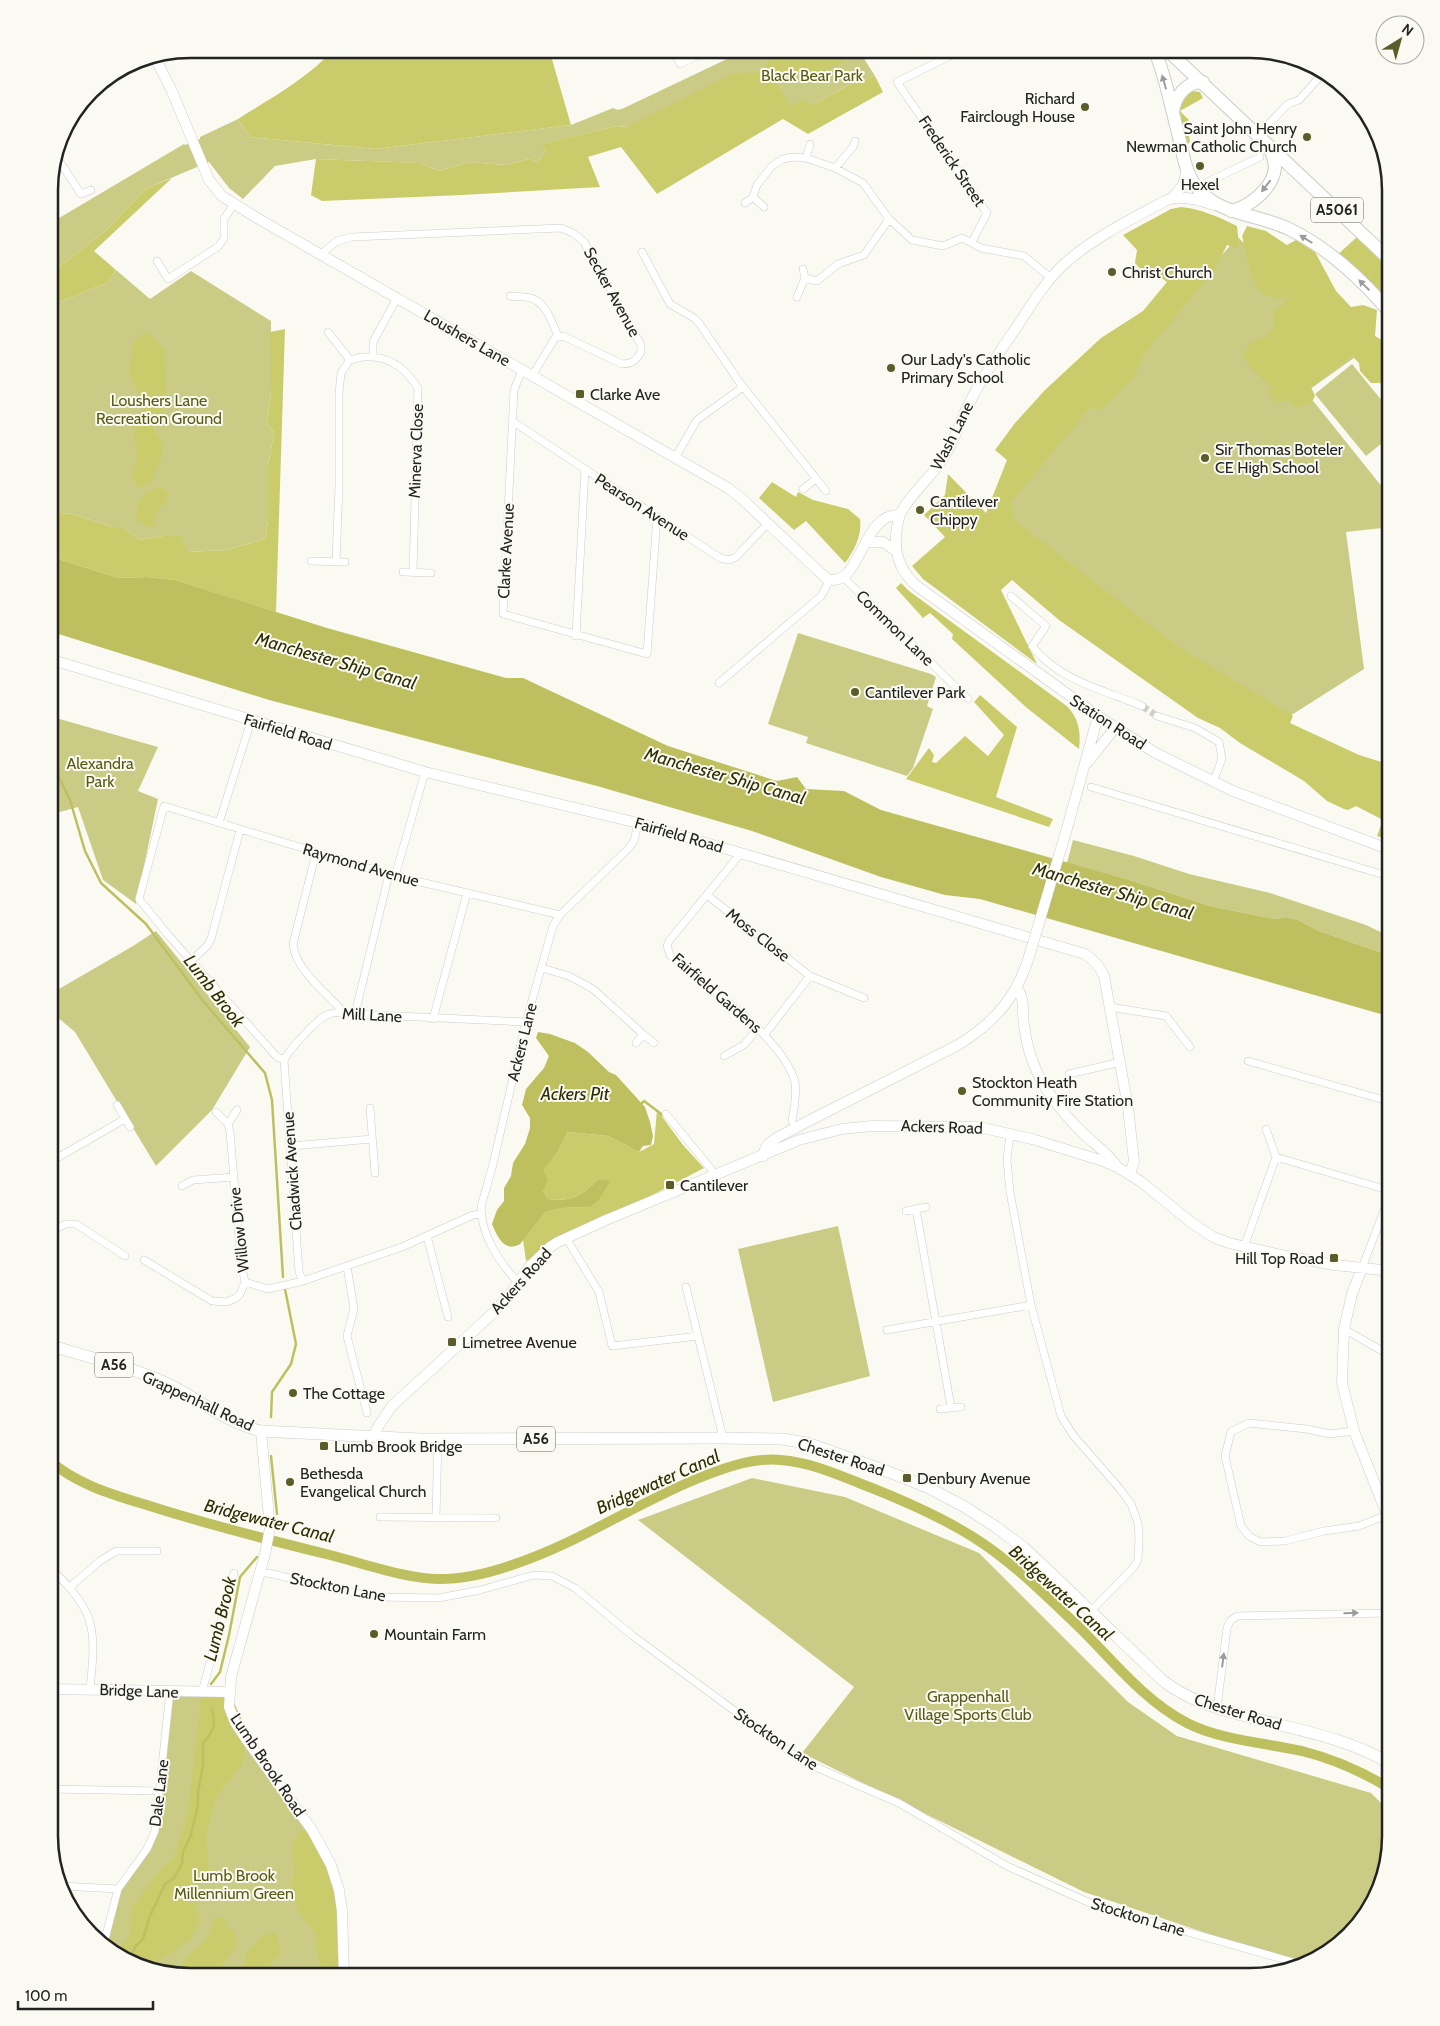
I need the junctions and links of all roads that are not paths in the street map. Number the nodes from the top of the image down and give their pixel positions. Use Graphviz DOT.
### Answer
graph roads {
  1 [pos="677,58"];
  2 [pos="692,58"];
  3 [pos="946,58"];
  4 [pos="1157,58"];
  5 [pos="1176,58"];
  6 [pos="157,62"];
  7 [pos="1317,80"];
  8 [pos="1203,82"];
  9 [pos="1173,115"];
  10 [pos="1258,135"];
  11 [pos="855,141"];
  12 [pos="810,144"];
  13 [pos="1269,146"];
  14 [pos="1260,157"];
  15 [pos="806,158"];
  16 [pos="60,163"];
  17 [pos="835,168"];
  18 [pos="1187,170"];
  19 [pos="1197,187"];
  20 [pos="91,190"];
  21 [pos="753,197"];
  22 [pos="1172,198"];
  23 [pos="745,203"];
  24 [pos="234,204"];
  25 [pos="764,207"];
  26 [pos="1225,208"];
  27 [pos="889,219"];
  28 [pos="972,242"];
  29 [pos="642,252"];
  30 [pos="1382,253"];
  31 [pos="321,254"];
  32 [pos="157,261"];
  33 [pos="803,269"];
  34 [pos="806,278"];
  35 [pos="1051,278"];
  36 [pos="510,296"];
  37 [pos="796,297"];
  38 [pos="397,298"];
  39 [pos="1382,304"];
  40 [pos="328,332"];
  41 [pos="558,336"];
  42 [pos="373,357"];
  43 [pos="350,360"];
  44 [pos="522,370"];
  45 [pos="532,376"];
  46 [pos="743,387"];
  47 [pos="512,421"];
  48 [pos="676,458"];
  49 [pos="584,469"];
  50 [pos="816,479"];
  51 [pos="803,488"];
  52 [pos="826,491"];
  53 [pos="900,515"];
  54 [pos="657,517"];
  55 [pos="768,523"];
  56 [pos="866,542"];
  57 [pos="896,551"];
  58 [pos="311,561"];
  59 [pos="336,562"];
  60 [pos="345,562"];
  61 [pos="402,572"];
  62 [pos="414,572"];
  63 [pos="431,573"];
  64 [pos="843,577"];
  65 [pos="830,580"];
  66 [pos="1011,596"];
  67 [pos="576,636"];
  68 [pos="58,661"];
  69 [pos="719,683"];
  70 [pos="968,699"];
  71 [pos="1142,706"];
  72 [pos="1098,716"];
  73 [pos="1157,716"];
  74 [pos="251,721"];
  75 [pos="1115,728"];
  76 [pos="1086,765"];
  77 [pos="425,772"];
  78 [pos="1213,782"];
  79 [pos="1091,787"];
  80 [pos="219,823"];
  81 [pos="638,823"];
  82 [pos="240,830"];
  83 [pos="1382,847"];
  84 [pos="316,853"];
  85 [pos="741,853"];
  86 [pos="1382,874"];
  87 [pos="392,875"];
  88 [pos="467,893"];
  89 [pos="707,895"];
  90 [pos="560,915"];
  91 [pos="192,960"];
  92 [pos="542,968"];
  93 [pos="810,976"];
  94 [pos="1017,988"];
  95 [pos="864,998"];
  96 [pos="1110,1007"];
  97 [pos="343,1011"];
  98 [pos="355,1014"];
  99 [pos="433,1018"];
  100 [pos="526,1022"];
  101 [pos="758,1028"];
  102 [pos="643,1034"];
  103 [pos="764,1034"];
  104 [pos="636,1043"];
  105 [pos="654,1043"];
  106 [pos="1190,1047"];
  107 [pos="724,1056"];
  108 [pos="284,1060"];
  109 [pos="1248,1061"];
  110 [pos="1121,1062"];
  111 [pos="1069,1074"];
  112 [pos="1382,1099"];
  113 [pos="118,1105"];
  114 [pos="370,1108"];
  115 [pos="237,1110"];
  116 [pos="216,1112"];
  117 [pos="666,1114"];
  118 [pos="125,1119"];
  119 [pos="792,1120"];
  120 [pos="228,1124"];
  121 [pos="130,1127"];
  122 [pos="1266,1129"];
  123 [pos="1010,1134"];
  124 [pos="372,1139"];
  125 [pos="291,1146"];
  126 [pos="764,1156"];
  127 [pos="58,1157"];
  128 [pos="1276,1157"];
  129 [pos="1119,1168"];
  130 [pos="375,1173"];
  131 [pos="1130,1174"];
  132 [pos="716,1175"];
  133 [pos="234,1177"];
  134 [pos="182,1186"];
  135 [pos="1382,1188"];
  136 [pos="926,1206"];
  137 [pos="916,1209"];
  138 [pos="906,1211"];
  139 [pos="481,1214"];
  140 [pos="1382,1215"];
  141 [pos="58,1228"];
  142 [pos="427,1236"];
  143 [pos="566,1238"];
  144 [pos="1244,1247"];
  145 [pos="125,1256"];
  146 [pos="144,1260"];
  147 [pos="347,1266"];
  148 [pos="1362,1268"];
  149 [pos="1382,1269"];
  150 [pos="303,1281"];
  151 [pos="245,1282"];
  152 [pos="518,1282"];
  153 [pos="686,1287"];
  154 [pos="1031,1305"];
  155 [pos="448,1317"];
  156 [pos="936,1322"];
  157 [pos="1344,1329"];
  158 [pos="887,1330"];
  159 [pos="698,1336"];
  160 [pos="58,1348"];
  161 [pos="1382,1352"];
  162 [pos="961,1406"];
  163 [pos="940,1408"];
  164 [pos="951,1408"];
  165 [pos="367,1412"];
  166 [pos="261,1431"];
  167 [pos="1354,1431"];
  168 [pos="373,1437"];
  169 [pos="723,1438"];
  170 [pos="438,1439"];
  171 [pos="1382,1502"];
  172 [pos="380,1517"];
  173 [pos="436,1517"];
  174 [pos="1382,1517"];
  175 [pos="496,1518"];
  176 [pos="157,1551"];
  177 [pos="260,1572"];
  178 [pos="234,1573"];
  179 [pos="58,1576"];
  180 [pos="70,1587"];
  181 [pos="1091,1612"];
  182 [pos="1382,1613"];
  183 [pos="58,1688"];
  184 [pos="90,1689"];
  185 [pos="170,1692"];
  186 [pos="202,1692"];
  187 [pos="229,1692"];
  188 [pos="1217,1708"];
  189 [pos="1382,1760"];
  190 [pos="58,1789"];
  191 [pos="159,1791"];
  192 [pos="68,1886"];
  193 [pos="118,1889"];
  194 [pos="105,1938"];
  195 [pos="1291,1961"];
  196 [pos="344,1968"];
  1 -- 2 [label="street"];
  3 -- 28 [label="street, Frederick Street"];
  9 -- 4 [label="highway, A5061, one-way"];
  5 -- 8 [label="highway, A5061"];
  6 -- 24 [label="street, Loushers Lane"];
  7 -- 10 [label="street"];
  8 -- 9 [label="highway"];
  8 -- 10 [label="highway, A5061"];
  9 -- 18 [label="highway, A5061"];
  10 -- 13 [label="highway, A5061"];
  11 -- 17 [label="street"];
  12 -- 15 [label="street"];
  13 -- 26 [label="highway, one-way"];
  13 -- 30 [label="highway, A5061"];
  14 -- 19 [label="street"];
  15 -- 17 [label="street"];
  15 -- 21 [label="street"];
  16 -- 20 [label="street"];
  17 -- 27 [label="street"];
  18 -- 19 [label="highway, A5061"];
  18 -- 22 [label="street"];
  19 -- 26 [label="highway, A5061"];
  21 -- 23 [label="street"];
  21 -- 25 [label="street"];
  22 -- 26 [label="street"];
  22 -- 35 [label="street, Wash Lane"];
  24 -- 31 [label="street, Loushers Lane"];
  24 -- 32 [label="street"];
  39 -- 26 [label="highway, A5061, one-way"];
  27 -- 28 [label="street"];
  27 -- 34 [label="street"];
  28 -- 35 [label="street"];
  29 -- 46 [label="street"];
  31 -- 38 [label="street, Loushers Lane"];
  31 -- 41 [label="street, Secker Avenue"];
  33 -- 34 [label="street"];
  34 -- 37 [label="street"];
  35 -- 53 [label="street, Wash Lane"];
  36 -- 41 [label="street"];
  38 -- 42 [label="street"];
  38 -- 44 [label="street, Loushers Lane"];
  40 -- 43 [label="street"];
  41 -- 45 [label="street"];
  42 -- 43 [label="street, Minerva Close"];
  42 -- 62 [label="street, Minerva Close"];
  43 -- 59 [label="street"];
  44 -- 45 [label="street, Loushers Lane"];
  44 -- 47 [label="street, Clarke Avenue"];
  45 -- 48 [label="street, Loushers Lane"];
  46 -- 48 [label="street"];
  46 -- 50 [label="street"];
  47 -- 49 [label="street, Pearson Avenue"];
  47 -- 67 [label="street, Clarke Avenue"];
  48 -- 55 [label="street, Loushers Lane"];
  49 -- 54 [label="street, Pearson Avenue"];
  49 -- 67 [label="street"];
  50 -- 51 [label="street"];
  50 -- 52 [label="street"];
  53 -- 56 [label="street"];
  53 -- 57 [label="street, Station Road"];
  54 -- 55 [label="street, Pearson Avenue"];
  54 -- 67 [label="street, Clarke Avenue"];
  55 -- 65 [label="street, Loushers Lane"];
  56 -- 57 [label="street"];
  56 -- 64 [label="street"];
  57 -- 72 [label="street, Station Road"];
  58 -- 59 [label="street"];
  59 -- 60 [label="street"];
  61 -- 62 [label="street"];
  62 -- 63 [label="street"];
  64 -- 65 [label="street"];
  64 -- 70 [label="street, Common Lane"];
  65 -- 69 [label="street"];
  66 -- 71 [label="street"];
  68 -- 74 [label="street, Fairfield Road"];
  72 -- 75 [label="street, Station Road"];
  72 -- 76 [label="street"];
  73 -- 78 [label="street"];
  74 -- 77 [label="street, Fairfield Road"];
  74 -- 80 [label="street"];
  75 -- 76 [label="street"];
  75 -- 78 [label="street, Station Road"];
  76 -- 94 [label="street, bridge"];
  77 -- 81 [label="street, Fairfield Road"];
  77 -- 87 [label="street"];
  78 -- 83 [label="street, Station Road"];
  79 -- 86 [label="street"];
  80 -- 82 [label="street, Raymond Avenue"];
  80 -- 91 [label="street, Raymond Avenue"];
  81 -- 85 [label="street, Fairfield Road"];
  81 -- 90 [label="street, Ackers Lane"];
  82 -- 84 [label="street, Raymond Avenue"];
  82 -- 91 [label="street"];
  84 -- 87 [label="street, Raymond Avenue"];
  84 -- 97 [label="street"];
  85 -- 89 [label="street, Fairfield Gardens"];
  85 -- 96 [label="street, Fairfield Road"];
  87 -- 88 [label="street, Raymond Avenue"];
  87 -- 98 [label="street"];
  88 -- 90 [label="street, Raymond Avenue"];
  88 -- 99 [label="street"];
  89 -- 93 [label="street, Moss Close"];
  89 -- 101 [label="street, Fairfield Gardens"];
  90 -- 92 [label="street, Ackers Lane"];
  91 -- 108 [label="street"];
  92 -- 100 [label="street, Ackers Lane"];
  92 -- 102 [label="street"];
  93 -- 95 [label="street, Moss Close"];
  93 -- 103 [label="street"];
  94 -- 126 [label="street"];
  94 -- 129 [label="street, Ackers Road"];
  96 -- 106 [label="street"];
  96 -- 110 [label="street, Fairfield Road"];
  97 -- 98 [label="street, Mill Lane"];
  97 -- 108 [label="street, Mill Lane"];
  98 -- 99 [label="street, Mill Lane"];
  99 -- 100 [label="street, Mill Lane"];
  100 -- 139 [label="street, Ackers Lane"];
  101 -- 103 [label="street, Fairfield Gardens"];
  101 -- 107 [label="street"];
  102 -- 104 [label="street"];
  102 -- 105 [label="street"];
  103 -- 119 [label="street, Fairfield Gardens"];
  108 -- 125 [label="street, Chadwick Avenue"];
  109 -- 112 [label="street"];
  110 -- 111 [label="street"];
  110 -- 131 [label="street, Fairfield Road"];
  113 -- 118 [label="street"];
  114 -- 124 [label="street"];
  115 -- 120 [label="street"];
  116 -- 120 [label="street"];
  117 -- 132 [label="street"];
  118 -- 121 [label="street"];
  118 -- 127 [label="street"];
  120 -- 133 [label="street, Willow Drive"];
  122 -- 128 [label="street"];
  123 -- 126 [label="street, Ackers Road"];
  123 -- 129 [label="street, Ackers Road"];
  123 -- 154 [label="street"];
  124 -- 125 [label="street"];
  124 -- 130 [label="street"];
  125 -- 150 [label="street, Chadwick Avenue"];
  126 -- 132 [label="street, Ackers Road"];
  128 -- 135 [label="street"];
  128 -- 144 [label="street"];
  129 -- 131 [label="street, Ackers Road"];
  131 -- 144 [label="street, Ackers Road"];
  132 -- 143 [label="street, Ackers Road"];
  133 -- 134 [label="street, Willow Drive"];
  133 -- 151 [label="street, Willow Drive"];
  136 -- 137 [label="street"];
  137 -- 138 [label="street"];
  137 -- 156 [label="street"];
  139 -- 142 [label="street"];
  139 -- 152 [label="street, Ackers Lane"];
  140 -- 148 [label="street"];
  141 -- 145 [label="street"];
  142 -- 147 [label="street"];
  142 -- 155 [label="street"];
  143 -- 152 [label="street, Ackers Road"];
  143 -- 159 [label="street"];
  144 -- 148 [label="street, Ackers Road"];
  146 -- 151 [label="street"];
  147 -- 150 [label="street"];
  147 -- 165 [label="street"];
  148 -- 149 [label="street, Ackers Road"];
  148 -- 157 [label="street"];
  150 -- 151 [label="street"];
  152 -- 168 [label="street, Ackers Road"];
  153 -- 159 [label="street"];
  154 -- 156 [label="street"];
  154 -- 181 [label="street"];
  156 -- 158 [label="street"];
  156 -- 164 [label="street"];
  157 -- 161 [label="street"];
  157 -- 167 [label="street"];
  159 -- 169 [label="street"];
  160 -- 166 [label="main road, Grappenhall Road / A56"];
  162 -- 164 [label="street"];
  163 -- 164 [label="street"];
  166 -- 168 [label="main road, Chester Road / A56"];
  166 -- 177 [label="street, Lumb Brook Road"];
  167 -- 171 [label="street"];
  167 -- 174 [label="street"];
  168 -- 170 [label="main road, Chester Road / A56"];
  169 -- 170 [label="main road, Chester Road / A56"];
  169 -- 181 [label="main road, Chester Road / A56"];
  170 -- 173 [label="street"];
  172 -- 173 [label="street"];
  173 -- 175 [label="street"];
  176 -- 180 [label="street"];
  177 -- 187 [label="street, Lumb Brook Road"];
  177 -- 195 [label="street, Stockton Lane"];
  178 -- 186 [label="street"];
  179 -- 180 [label="street"];
  180 -- 184 [label="street"];
  181 -- 188 [label="main road, Chester Road / A56"];
  188 -- 182 [label="street, one-way"];
  183 -- 184 [label="street, Bridge Lane"];
  184 -- 185 [label="street, Bridge Lane"];
  185 -- 186 [label="street, Bridge Lane"];
  185 -- 191 [label="street, Dale Lane"];
  186 -- 187 [label="street, Bridge Lane"];
  187 -- 196 [label="street, Lumb Brook Road"];
  188 -- 189 [label="main road, Chester Road / A56"];
  190 -- 191 [label="street"];
  191 -- 193 [label="street, Dale Lane"];
  192 -- 193 [label="street"];
  193 -- 194 [label="street, Dale Lane"];
}
